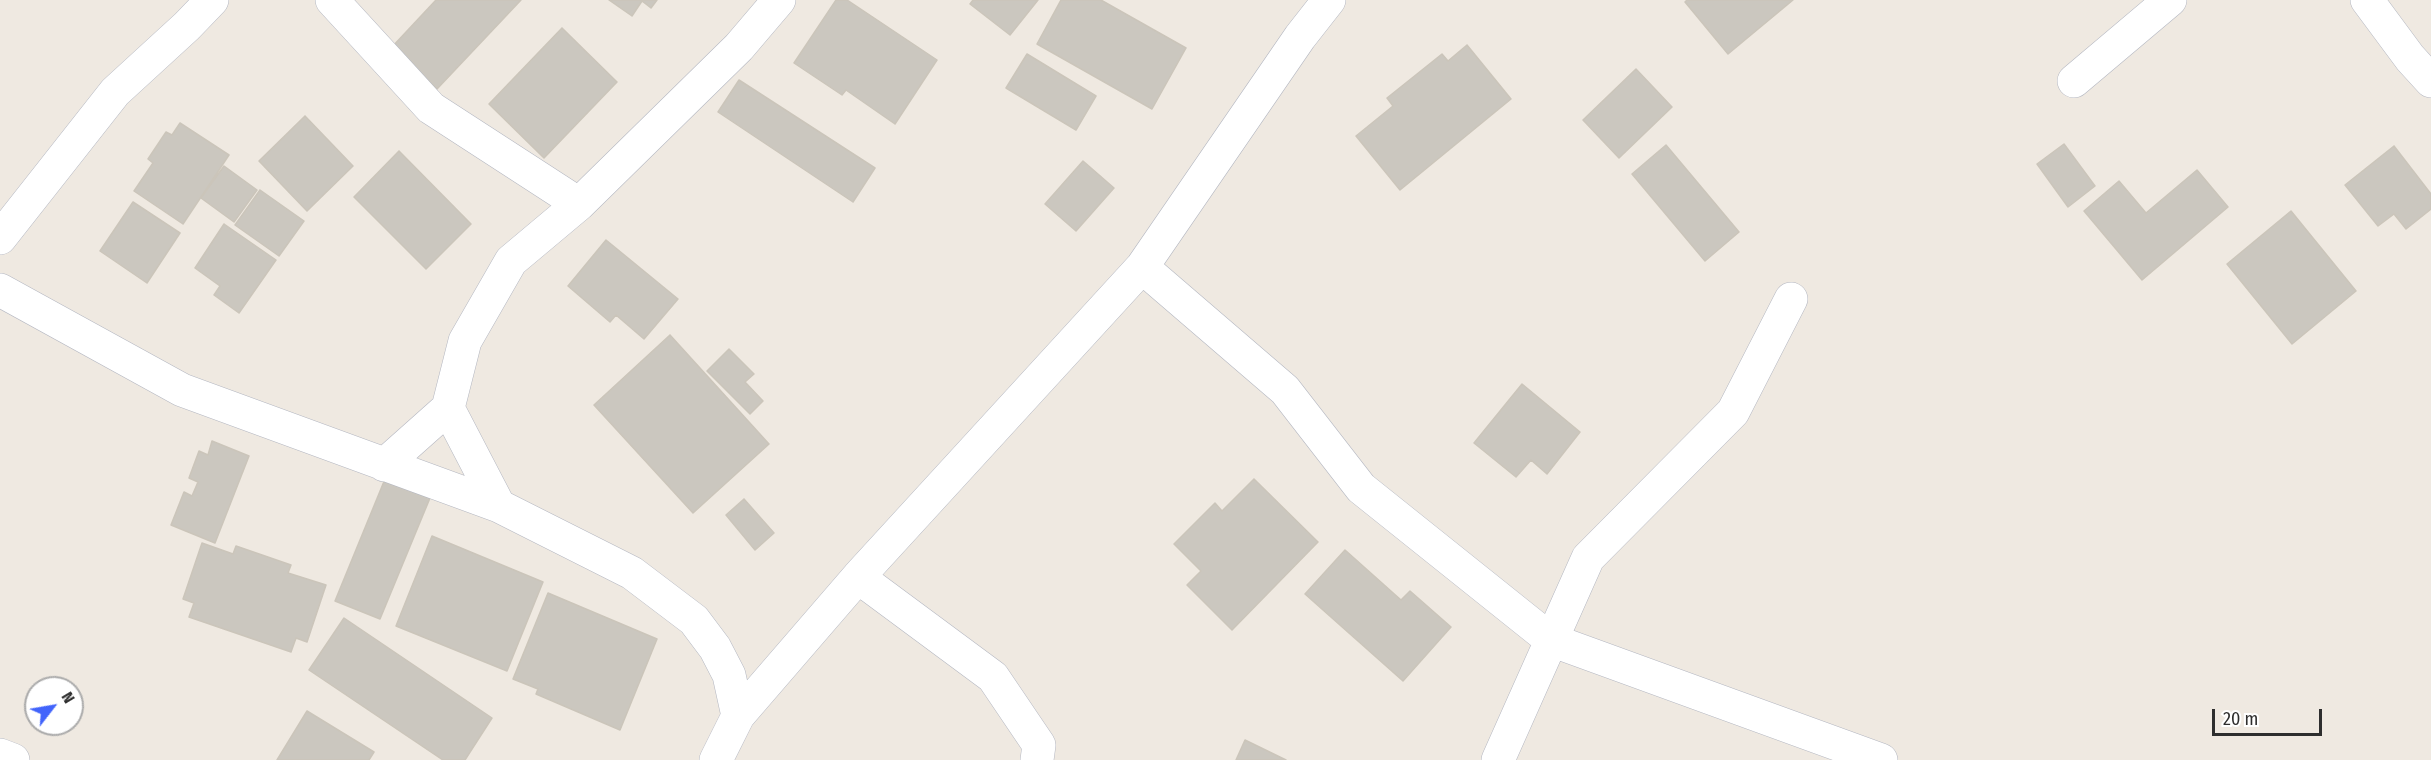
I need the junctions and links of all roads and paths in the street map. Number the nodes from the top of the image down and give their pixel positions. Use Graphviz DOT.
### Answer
graph roads {
  1 [pos="212,0"];
  2 [pos="332,0"];
  3 [pos="779,0"];
  4 [pos="1329,0"];
  5 [pos="2170,0"];
  6 [pos="2367,0"];
  7 [pos="2074,81"];
  8 [pos="2431,81"];
  9 [pos="579,204"];
  10 [pos="0,238"];
  11 [pos="1142,267"];
  12 [pos="0,290"];
  13 [pos="1791,299"];
  14 [pos="448,408"];
  15 [pos="384,465"];
  16 [pos="499,506"];
  17 [pos="858,577"];
  18 [pos="1551,640"];
  19 [pos="738,716"];
  20 [pos="0,755"];
  21 [pos="13,760"];
  22 [pos="716,760"];
  23 [pos="1037,760"];
  24 [pos="1498,760"];
  25 [pos="1881,760"];
  1 -- 10 [label="street"];
  2 -- 9 [label="street"];
  3 -- 9 [label="street"];
  4 -- 11 [label="street"];
  5 -- 7 [label="street"];
  6 -- 8 [label="street"];
  9 -- 14 [label="street"];
  11 -- 17 [label="street"];
  11 -- 18 [label="street"];
  12 -- 15 [label="street"];
  13 -- 18 [label="street"];
  14 -- 15 [label="street"];
  14 -- 16 [label="street"];
  15 -- 16 [label="street"];
  16 -- 19 [label="street"];
  17 -- 19 [label="street"];
  17 -- 23 [label="street"];
  18 -- 24 [label="street"];
  18 -- 25 [label="street"];
  19 -- 22 [label="street"];
  20 -- 21 [label="street"];
}
